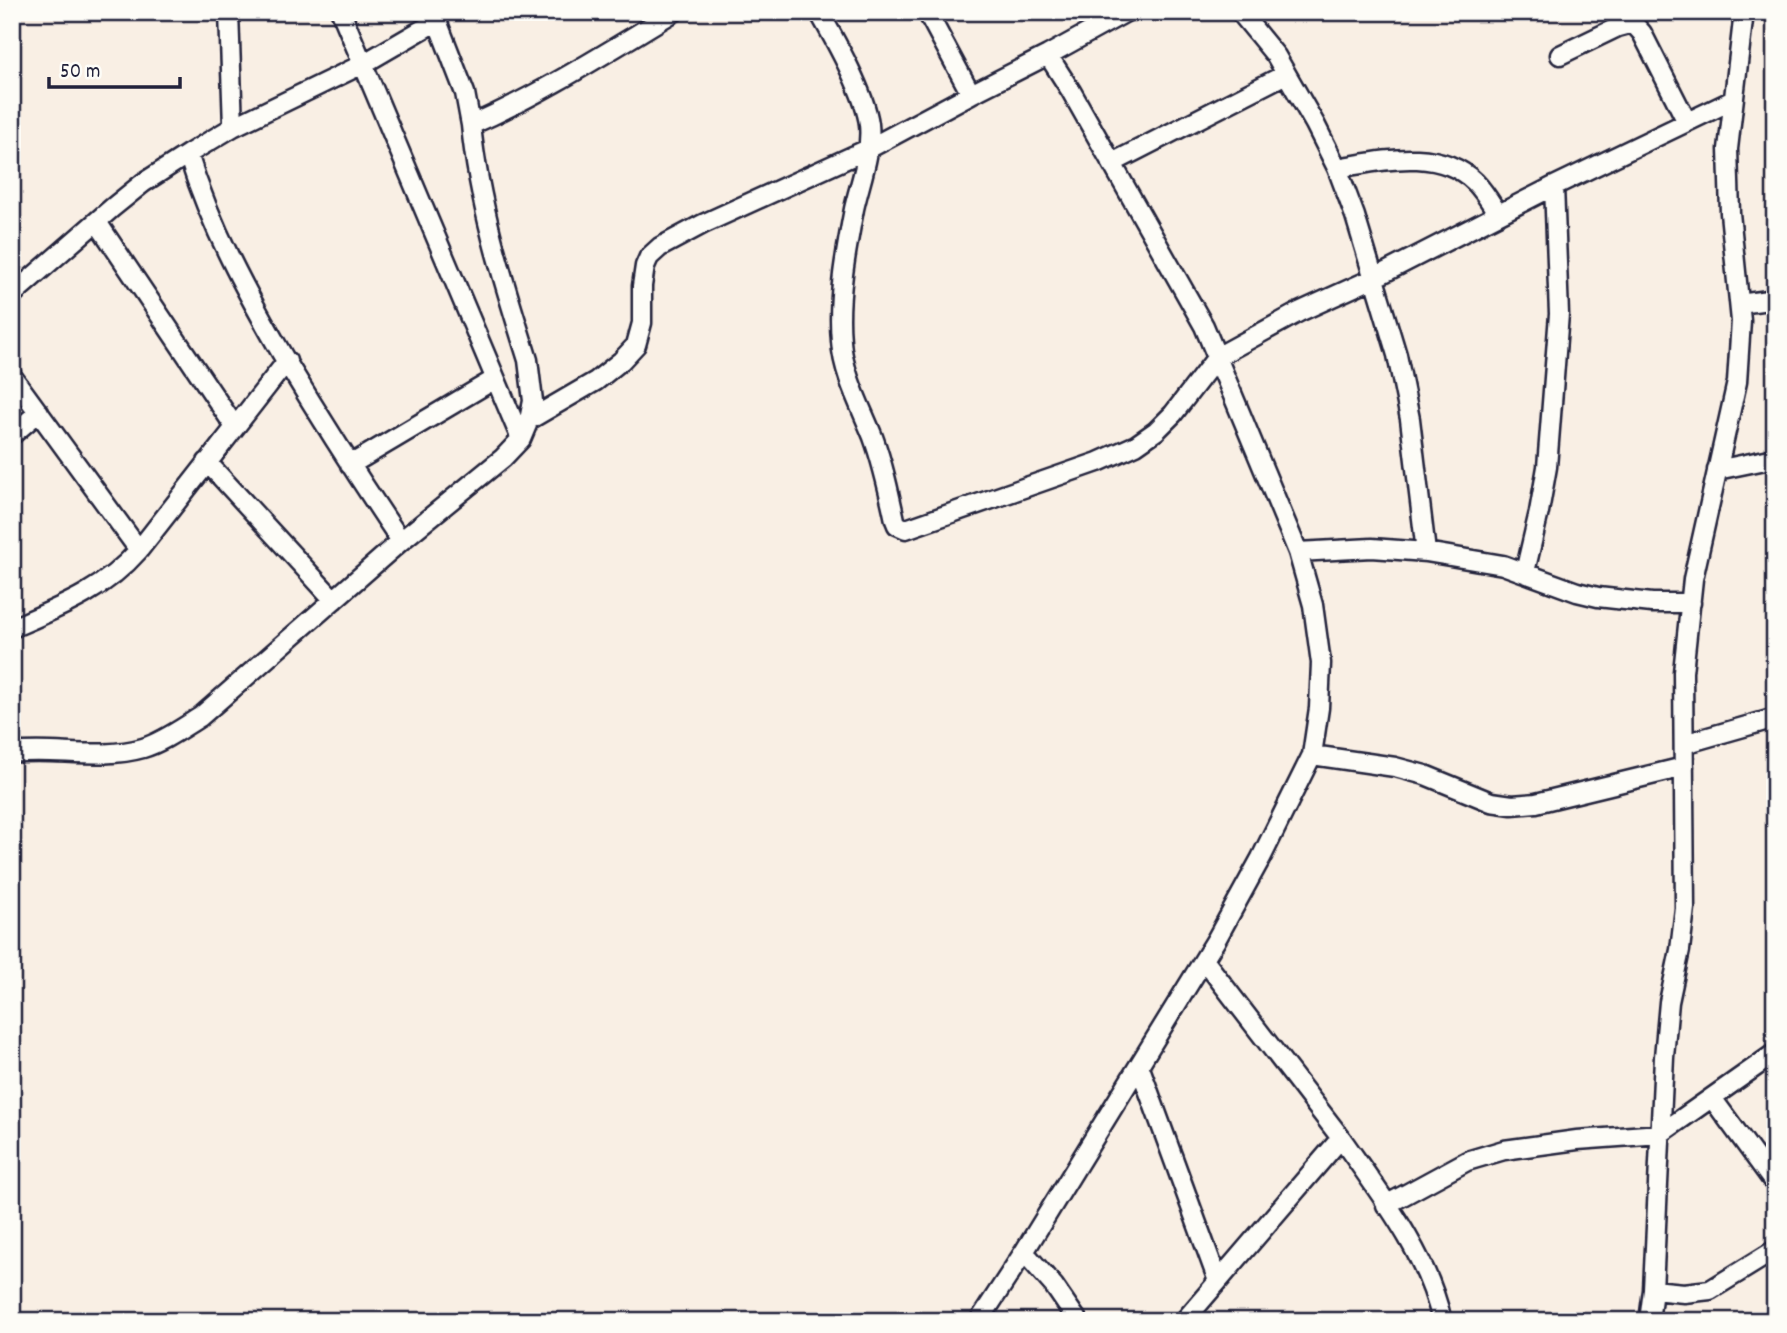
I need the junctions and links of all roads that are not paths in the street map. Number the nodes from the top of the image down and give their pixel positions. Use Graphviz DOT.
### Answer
graph roads {
  1 [pos="229,12"];
  2 [pos="341,12"];
  3 [pos="674,12"];
  4 [pos="819,12"];
  5 [pos="927,12"];
  6 [pos="1126,12"];
  7 [pos="1240,12"];
  8 [pos="1744,12"];
  9 [pos="436,17"];
  10 [pos="1048,55"];
  11 [pos="1560,55"];
  12 [pos="363,64"];
  13 [pos="1286,74"];
  14 [pos="971,94"];
  15 [pos="1733,100"];
  16 [pos="1687,122"];
  17 [pos="471,125"];
  18 [pos="233,127"];
  19 [pos="868,149"];
  20 [pos="188,154"];
  21 [pos="1112,163"];
  22 [pos="1337,168"];
  23 [pos="1554,186"];
  24 [pos="1498,214"];
  25 [pos="97,222"];
  26 [pos="1374,278"];
  27 [pos="12,295"];
  28 [pos="1775,299"];
  29 [pos="1740,304"];
  30 [pos="1217,357"];
  31 [pos="287,361"];
  32 [pos="12,376"];
  33 [pos="495,379"];
  34 [pos="39,412"];
  35 [pos="529,420"];
  36 [pos="234,427"];
  37 [pos="12,435"];
  38 [pos="520,439"];
  39 [pos="1775,458"];
  40 [pos="207,462"];
  41 [pos="350,465"];
  42 [pos="1717,470"];
  43 [pos="401,541"];
  44 [pos="139,550"];
  45 [pos="1297,552"];
  46 [pos="1426,552"];
  47 [pos="1525,572"];
  48 [pos="334,600"];
  49 [pos="1690,603"];
  50 [pos="15,621"];
  51 [pos="1775,718"];
  52 [pos="1684,744"];
  53 [pos="12,753"];
  54 [pos="1312,755"];
  55 [pos="1685,767"];
  56 [pos="1204,960"];
  57 [pos="1775,1053"];
  58 [pos="1139,1065"];
  59 [pos="1712,1098"];
  60 [pos="1660,1134"];
  61 [pos="1340,1138"];
  62 [pos="1775,1184"];
  63 [pos="1386,1205"];
  64 [pos="1775,1251"];
  65 [pos="1024,1252"];
  66 [pos="1218,1281"];
  67 [pos="1653,1290"];
  68 [pos="979,1321"];
  69 [pos="1078,1321"];
  70 [pos="1184,1321"];
  71 [pos="1442,1321"];
  72 [pos="1648,1321"];
  1 -- 18 [label="street"];
  2 -- 12 [label="street"];
  3 -- 17 [label="street"];
  4 -- 19 [label="street"];
  5 -- 14 [label="street"];
  6 -- 10 [label="street"];
  7 -- 13 [label="street"];
  8 -- 15 [label="street"];
  9 -- 12 [label="street"];
  9 -- 17 [label="street"];
  10 -- 14 [label="street"];
  10 -- 21 [label="street"];
  11 -- 16 [label="street"];
  12 -- 18 [label="street"];
  12 -- 33 [label="street"];
  13 -- 21 [label="street"];
  13 -- 22 [label="street"];
  14 -- 19 [label="street"];
  15 -- 16 [label="street"];
  15 -- 29 [label="street"];
  16 -- 23 [label="street"];
  17 -- 35 [label="street"];
  18 -- 20 [label="street"];
  19 -- 30 [label="street"];
  19 -- 35 [label="street"];
  20 -- 25 [label="street"];
  20 -- 31 [label="street"];
  21 -- 30 [label="street"];
  22 -- 24 [label="street"];
  22 -- 26 [label="street"];
  23 -- 24 [label="street"];
  23 -- 47 [label="street"];
  24 -- 26 [label="street"];
  25 -- 27 [label="street"];
  25 -- 36 [label="street"];
  26 -- 30 [label="street"];
  26 -- 46 [label="street"];
  28 -- 29 [label="street"];
  29 -- 42 [label="street"];
  30 -- 45 [label="street"];
  31 -- 36 [label="street"];
  31 -- 41 [label="street"];
  32 -- 34 [label="street"];
  33 -- 38 [label="street"];
  33 -- 41 [label="street"];
  34 -- 37 [label="street"];
  34 -- 44 [label="street"];
  35 -- 38 [label="street"];
  36 -- 40 [label="street"];
  38 -- 43 [label="street"];
  39 -- 42 [label="street"];
  40 -- 44 [label="street"];
  40 -- 48 [label="street"];
  41 -- 43 [label="street"];
  42 -- 49 [label="street"];
  43 -- 48 [label="street"];
  44 -- 50 [label="street"];
  45 -- 46 [label="street"];
  45 -- 54 [label="street"];
  46 -- 47 [label="street"];
  47 -- 49 [label="street"];
  48 -- 53 [label="street"];
  49 -- 52 [label="street"];
  51 -- 52 [label="street"];
  52 -- 55 [label="street"];
  54 -- 55 [label="street"];
  54 -- 56 [label="street"];
  55 -- 60 [label="street"];
  56 -- 58 [label="street"];
  56 -- 61 [label="street"];
  57 -- 59 [label="street"];
  58 -- 65 [label="street"];
  58 -- 66 [label="street"];
  59 -- 60 [label="street"];
  59 -- 62 [label="street"];
  60 -- 63 [label="street"];
  60 -- 67 [label="street"];
  61 -- 63 [label="street"];
  61 -- 66 [label="street"];
  63 -- 71 [label="street"];
  64 -- 67 [label="street"];
  65 -- 68 [label="street"];
  65 -- 69 [label="street"];
  66 -- 70 [label="street"];
  67 -- 72 [label="street"];
}
